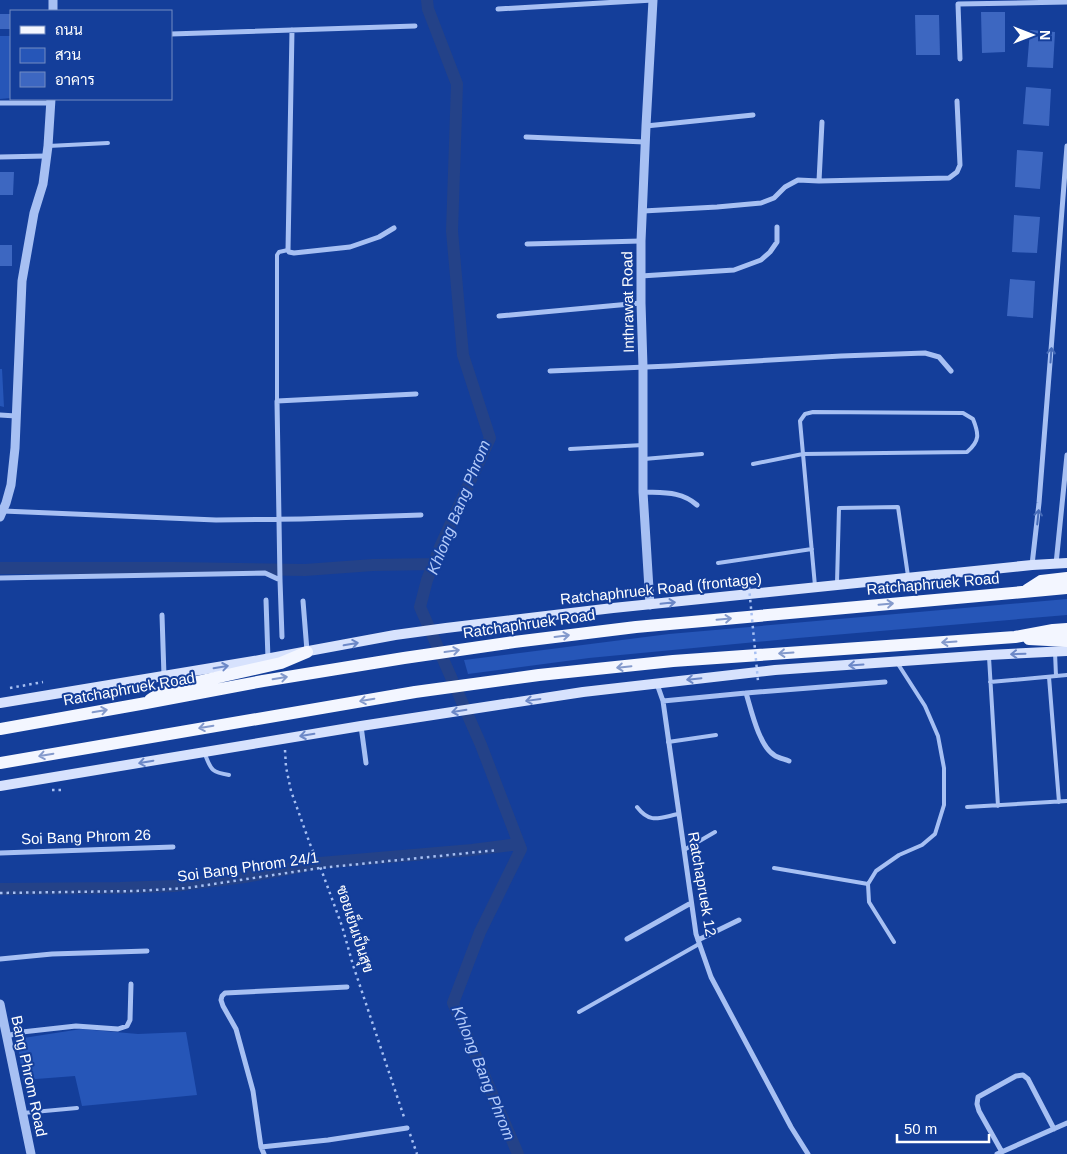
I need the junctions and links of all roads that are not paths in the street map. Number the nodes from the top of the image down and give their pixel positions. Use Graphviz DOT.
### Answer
graph roads {
  1 [pos="653,0"];
  2 [pos="1067,2"];
  3 [pos="498,9"];
  4 [pos="415,26"];
  5 [pos="292,30"];
  6 [pos="172,34"];
  7 [pos="960,59"];
  8 [pos="51,101"];
  9 [pos="957,101"];
  10 [pos="0,103"];
  11 [pos="753,115"];
  12 [pos="822,122"];
  13 [pos="646,126"];
  14 [pos="526,138"];
  15 [pos="645,142"];
  16 [pos="108,144"];
  17 [pos="48,146"];
  18 [pos="1067,146"];
  19 [pos="46,156"];
  20 [pos="0,157"];
  21 [pos="820,181"];
  22 [pos="643,211"];
  23 [pos="777,227"];
  24 [pos="394,228"];
  25 [pos="642,241"];
  26 [pos="527,244"];
  27 [pos="288,250"];
  28 [pos="641,276"];
  29 [pos="641,303"];
  30 [pos="499,316"];
  31 [pos="643,367"];
  32 [pos="550,371"];
  33 [pos="951,371"];
  34 [pos="416,394"];
  35 [pos="277,401"];
  36 [pos="0,415"];
  37 [pos="16,416"];
  38 [pos="643,445"];
  39 [pos="570,449"];
  40 [pos="702,454"];
  41 [pos="803,454"];
  42 [pos="1067,455"];
  43 [pos="644,459"];
  44 [pos="753,464"];
  45 [pos="643,492"];
  46 [pos="697,505"];
  47 [pos="2,509"];
  48 [pos="421,515"];
  49 [pos="279,519"];
  50 [pos="812,549"];
  51 [pos="718,563"];
  52 [pos="1062,564"];
  53 [pos="1032,565"];
  54 [pos="0,578"];
  55 [pos="280,578"];
  56 [pos="908,578"];
  57 [pos="1067,578"];
  58 [pos="837,586"];
  59 [pos="815,588"];
  60 [pos="1067,588"];
  61 [pos="1024,592"];
  62 [pos="266,600"];
  63 [pos="304,601"];
  64 [pos="650,605"];
  65 [pos="162,615"];
  66 [pos="1067,629"];
  67 [pos="282,637"];
  68 [pos="1015,637"];
  69 [pos="1067,641"];
  70 [pos="1067,651"];
  71 [pos="307,652"];
  72 [pos="1055,652"];
  73 [pos="989,655"];
  74 [pos="264,660"];
  75 [pos="896,662"];
  76 [pos="1067,675"];
  77 [pos="164,676"];
  78 [pos="1056,676"];
  79 [pos="1049,677"];
  80 [pos="886,682"];
  81 [pos="990,682"];
  82 [pos="656,683"];
  83 [pos="746,693"];
  84 [pos="662,701"];
  85 [pos="0,703"];
  86 [pos="146,703"];
  87 [pos="361,726"];
  88 [pos="0,729"];
  89 [pos="716,735"];
  90 [pos="668,742"];
  91 [pos="204,752"];
  92 [pos="789,761"];
  93 [pos="0,763"];
  94 [pos="366,763"];
  95 [pos="229,775"];
  96 [pos="1,787"];
  97 [pos="1067,801"];
  98 [pos="1059,802"];
  99 [pos="998,806"];
  100 [pos="637,807"];
  101 [pos="967,808"];
  102 [pos="678,814"];
  103 [pos="715,832"];
  104 [pos="173,847"];
  105 [pos="684,850"];
  106 [pos="0,853"];
  107 [pos="774,868"];
  108 [pos="868,884"];
  109 [pos="691,902"];
  110 [pos="738,920"];
  111 [pos="627,940"];
  112 [pos="699,942"];
  113 [pos="894,942"];
  114 [pos="147,951"];
  115 [pos="0,959"];
  116 [pos="131,984"];
  117 [pos="347,987"];
  118 [pos="0,1004"];
  119 [pos="578,1012"];
  120 [pos="4,1031"];
  121 [pos="78,1108"];
  122 [pos="23,1113"];
  123 [pos="1067,1123"];
  124 [pos="408,1128"];
  125 [pos="1054,1129"];
  126 [pos="260,1147"];
  127 [pos="1000,1153"];
  128 [pos="31,1154"];
  129 [pos="264,1154"];
  130 [pos="808,1154"];
  1 -- 3 [label="street"];
  1 -- 13 [label="street, Inthrawat Road"];
  2 -- 7 [label="street"];
  4 -- 5 [label="street"];
  5 -- 6 [label="street"];
  5 -- 27 [label="street"];
  8 -- 10 [label="street"];
  8 -- 17 [label="street"];
  9 -- 21 [label="street"];
  11 -- 13 [label="street"];
  12 -- 21 [label="street"];
  13 -- 15 [label="street, Inthrawat Road"];
  14 -- 15 [label="street"];
  15 -- 22 [label="street, Inthrawat Road"];
  16 -- 17 [label="lane"];
  17 -- 19 [label="street"];
  53 -- 18 [label="street, one-way"];
  19 -- 20 [label="street"];
  19 -- 37 [label="street"];
  21 -- 22 [label="street"];
  22 -- 25 [label="street, Inthrawat Road"];
  23 -- 28 [label="street"];
  24 -- 27 [label="street"];
  25 -- 26 [label="street"];
  25 -- 28 [label="street, Inthrawat Road"];
  27 -- 35 [label="lane"];
  28 -- 29 [label="street, Inthrawat Road"];
  29 -- 30 [label="street"];
  29 -- 31 [label="street, Inthrawat Road"];
  31 -- 32 [label="street"];
  31 -- 33 [label="street"];
  31 -- 38 [label="street, Inthrawat Road"];
  34 -- 35 [label="street"];
  35 -- 49 [label="street"];
  36 -- 37 [label="street"];
  37 -- 47 [label="street"];
  38 -- 39 [label="lane"];
  38 -- 43 [label="street, Inthrawat Road"];
  40 -- 43 [label="lane"];
  41 -- 41 [label="lane"];
  41 -- 44 [label="lane"];
  41 -- 50 [label="lane"];
  42 -- 52 [label="street"];
  43 -- 45 [label="street, Inthrawat Road"];
  45 -- 46 [label="street"];
  45 -- 64 [label="street, Inthrawat Road"];
  47 -- 49 [label="street"];
  48 -- 49 [label="street"];
  49 -- 55 [label="street"];
  50 -- 51 [label="lane"];
  50 -- 59 [label="lane"];
  52 -- 53 [label="main road, Ratchaphruek Road (frontage)"];
  53 -- 56 [label="main road, Ratchaphruek Road (frontage)"];
  54 -- 55 [label="street"];
  55 -- 67 [label="street"];
  56 -- 58 [label="main road, Ratchaphruek Road (frontage)"];
  56 -- 58 [label="lane"];
  57 -- 61 [label="main road"];
  58 -- 59 [label="main road, Ratchaphruek Road (frontage)"];
  64 -- 59 [label="main road, Ratchaphruek Road (frontage), one-way"];
  60 -- 61 [label="main road, Ratchaphruek Road"];
  86 -- 61 [label="main road, Ratchaphruek Road, one-way"];
  62 -- 74 [label="street"];
  63 -- 71 [label="street"];
  71 -- 64 [label="main road, Ratchaphruek Road (frontage), one-way"];
  65 -- 77 [label="street"];
  66 -- 68 [label="main road"];
  68 -- 69 [label="main road"];
  68 -- 93 [label="main road, one-way"];
  70 -- 72 [label="main road"];
  71 -- 74 [label="main road, Ratchaphruek Road (frontage)"];
  71 -- 86 [label="main road"];
  72 -- 73 [label="main road, one-way"];
  72 -- 78 [label="lane"];
  73 -- 75 [label="main road"];
  73 -- 81 [label="lane"];
  77 -- 74 [label="main road, Ratchaphruek Road, one-way"];
  75 -- 82 [label="main road, one-way"];
  75 -- 108 [label="lane"];
  76 -- 78 [label="lane"];
  77 -- 85 [label="main road, Ratchaphruek Road"];
  78 -- 79 [label="lane"];
  79 -- 81 [label="lane"];
  79 -- 98 [label="lane"];
  80 -- 83 [label="street"];
  81 -- 99 [label="lane"];
  82 -- 84 [label="street, Ratchapruek 12"];
  82 -- 87 [label="main road, one-way"];
  83 -- 84 [label="street"];
  83 -- 92 [label="street"];
  84 -- 90 [label="street, Ratchapruek 12"];
  88 -- 86 [label="main road, Ratchaphruek Road, one-way"];
  87 -- 91 [label="main road, one-way"];
  87 -- 94 [label="street"];
  89 -- 90 [label="lane"];
  90 -- 102 [label="street, Ratchapruek 12"];
  91 -- 95 [label="lane"];
  91 -- 96 [label="main road, one-way"];
  97 -- 98 [label="lane"];
  98 -- 99 [label="lane"];
  99 -- 101 [label="lane"];
  100 -- 102 [label="lane"];
  102 -- 105 [label="street, Ratchapruek 12"];
  103 -- 105 [label="lane"];
  104 -- 106 [label="street, Soi Bang Phrom 26"];
  105 -- 109 [label="street, Ratchapruek 12"];
  107 -- 108 [label="lane"];
  108 -- 113 [label="lane"];
  109 -- 111 [label="street"];
  109 -- 112 [label="street, Ratchapruek 12"];
  110 -- 112 [label="street"];
  112 -- 119 [label="lane"];
  112 -- 130 [label="street, Ratchapruek 12"];
  114 -- 115 [label="street"];
  116 -- 120 [label="street"];
  117 -- 126 [label="street"];
  118 -- 120 [label="street, Bang Phrom Road"];
  120 -- 122 [label="street, Bang Phrom Road"];
  121 -- 122 [label="lane"];
  122 -- 128 [label="street, Bang Phrom Road"];
  123 -- 125 [label="street"];
  124 -- 126 [label="street"];
  125 -- 127 [label="street"];
  125 -- 127 [label="street"];
  126 -- 129 [label="street"];
}
